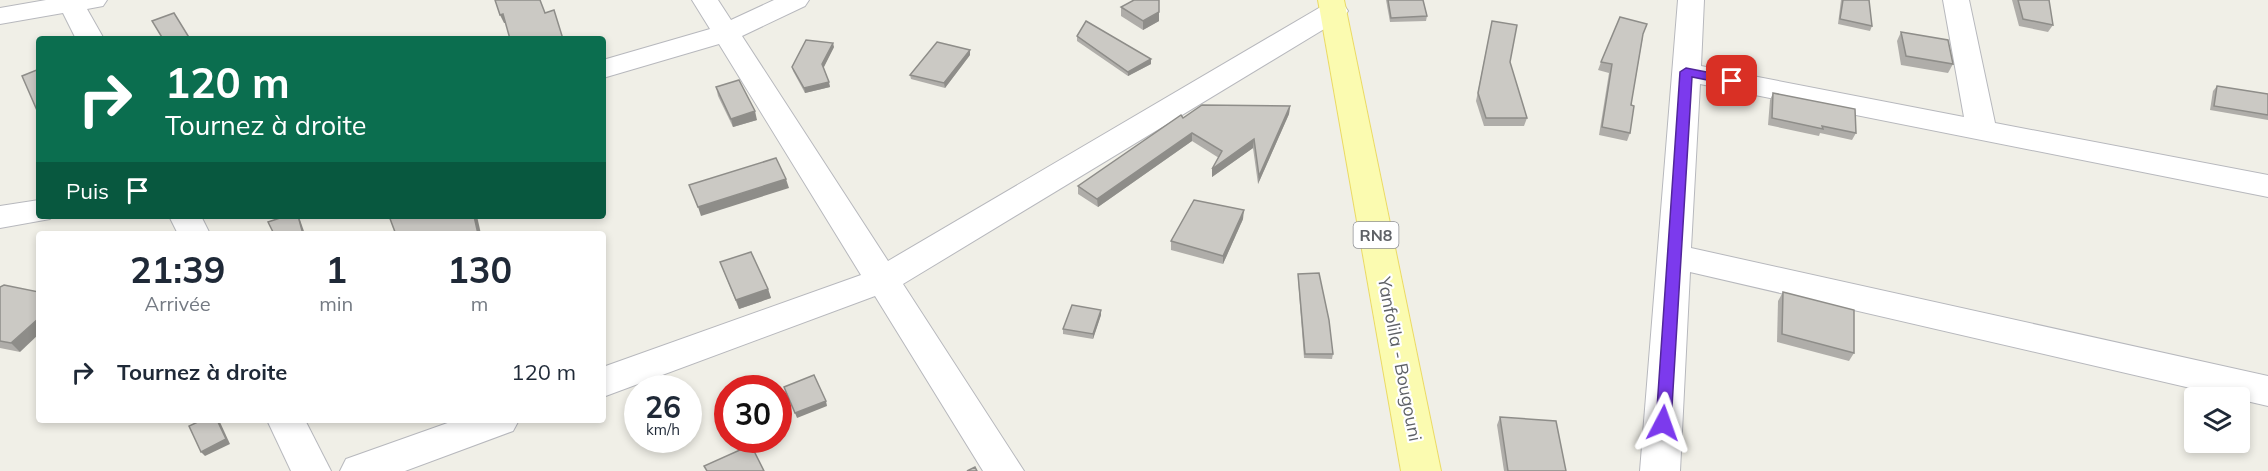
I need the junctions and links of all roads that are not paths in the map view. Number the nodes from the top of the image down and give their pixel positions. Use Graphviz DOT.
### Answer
graph roads {
  1 [pos="705,0"];
  2 [pos="796,0"];
  3 [pos="1691,0"];
  4 [pos="1956,0"];
  5 [pos="78,2"];
  6 [pos="1332,6"];
  7 [pos="0,16"];
  8 [pos="726,33"];
  9 [pos="89,36"];
  10 [pos="606,68"];
  11 [pos="1686,72"];
  12 [pos="1981,129"];
  13 [pos="2268,186"];
  14 [pos="36,211"];
  15 [pos="0,217"];
  16 [pos="1674,256"];
  17 [pos="883,280"];
  18 [pos="606,381"];
  19 [pos="2268,391"];
  20 [pos="287,423"];
  21 [pos="492,423"];
  22 [pos="311,471"];
  23 [pos="360,471"];
  24 [pos="1004,471"];
  25 [pos="1421,471"];
  26 [pos="1660,471"];
  1 -- 8 [label="street"];
  2 -- 8 [label="street"];
  3 -- 11 [label="street"];
  4 -- 12 [label="street"];
  5 -- 7 [label="street"];
  5 -- 9 [label="street"];
  6 -- 17 [label="street"];
  6 -- 25 [label="main road, Yanfolila - Bougouni / RN8"];
  8 -- 10 [label="street"];
  8 -- 17 [label="street"];
  11 -- 12 [label="street"];
  11 -- 16 [label="street"];
  12 -- 13 [label="street"];
  14 -- 15 [label="street"];
  16 -- 19 [label="street"];
  16 -- 26 [label="street"];
  17 -- 18 [label="street"];
  17 -- 24 [label="street"];
  20 -- 22 [label="street"];
  21 -- 23 [label="street"];
}
